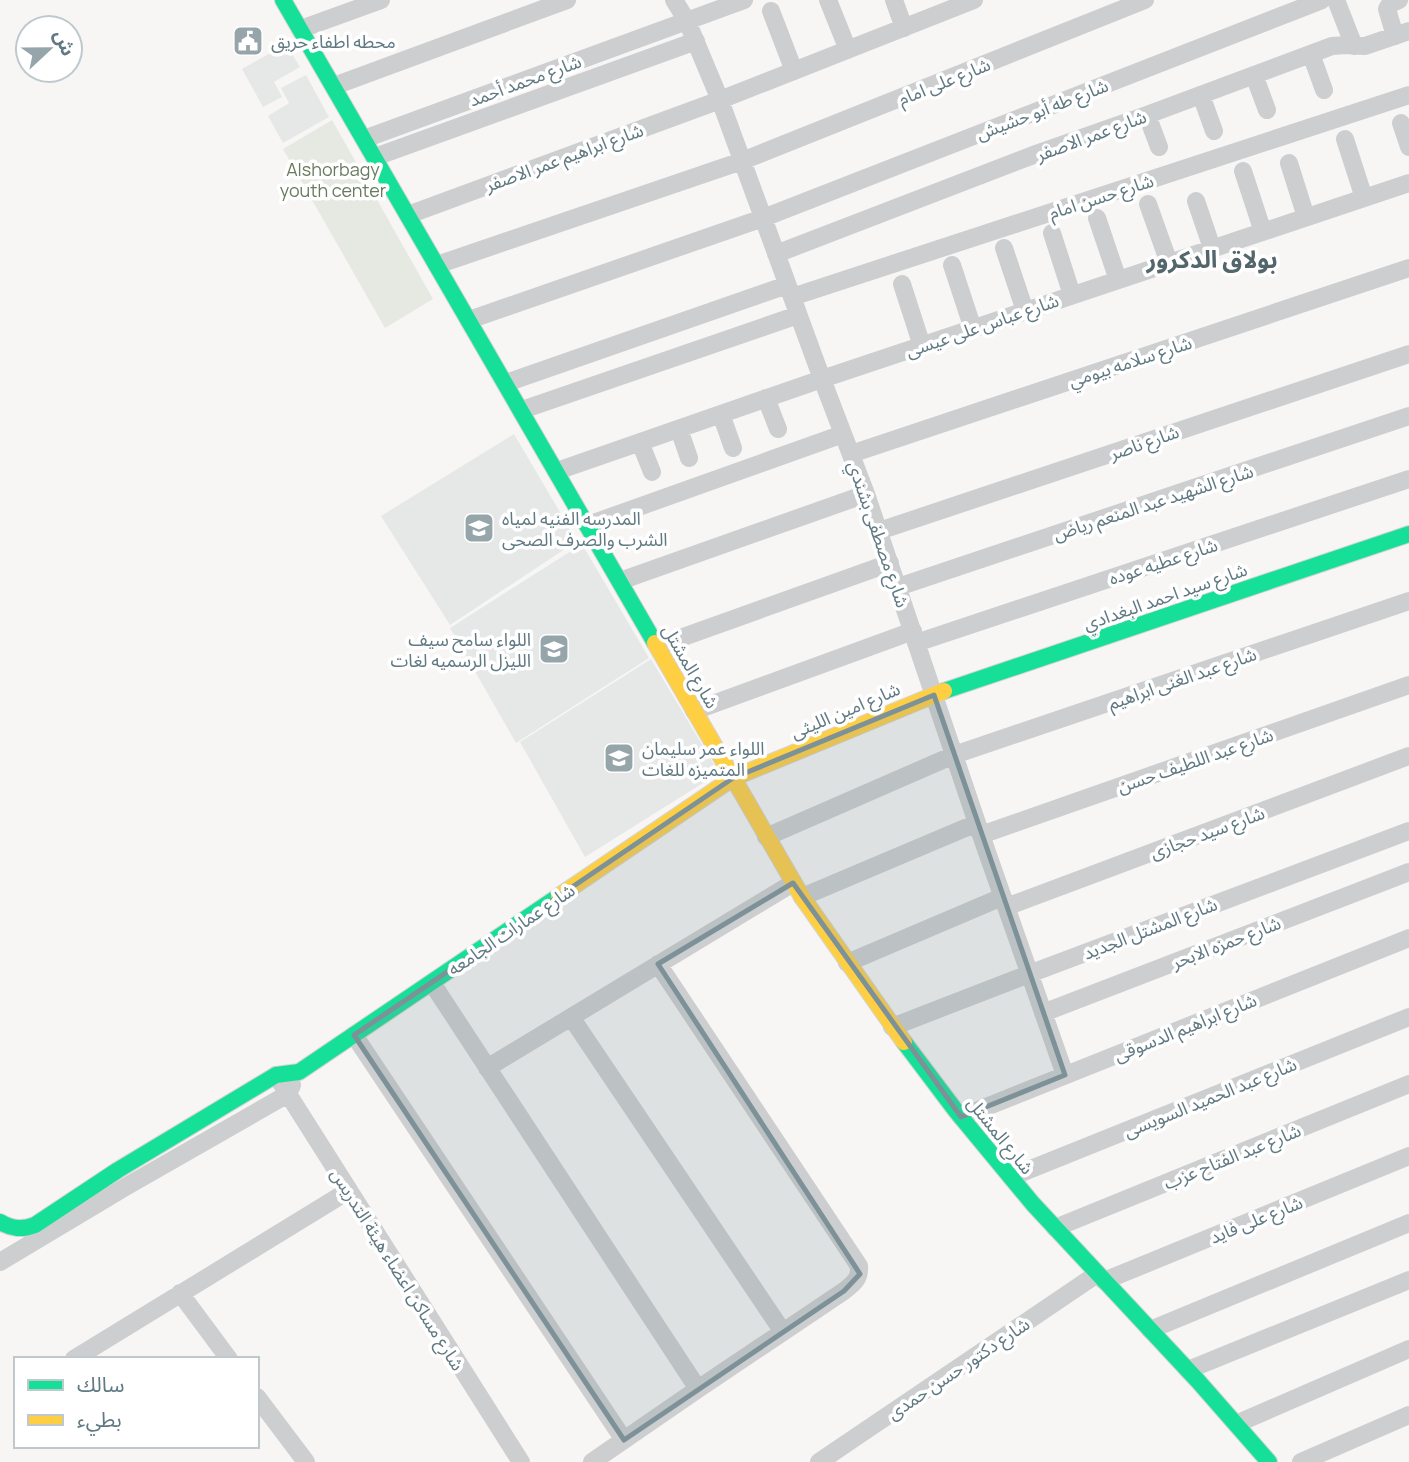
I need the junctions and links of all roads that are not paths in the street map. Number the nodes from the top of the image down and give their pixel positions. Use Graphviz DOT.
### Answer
graph roads {
  1 [pos="283,0"];
  2 [pos="381,0"];
  3 [pos="567,0"];
  4 [pos="674,0"];
  5 [pos="744,0"];
  6 [pos="828,0"];
  7 [pos="894,0"];
  8 [pos="1145,0"];
  9 [pos="1322,0"];
  10 [pos="1336,0"];
  11 [pos="1399,0"];
  12 [pos="963,2"];
  13 [pos="771,11"];
  14 [pos="687,21"];
  15 [pos="904,28"];
  16 [pos="300,29"];
  17 [pos="1402,33"];
  18 [pos="696,41"];
  19 [pos="1354,46"];
  20 [pos="848,50"];
  21 [pos="1311,54"];
  22 [pos="794,71"];
  23 [pos="1254,75"];
  24 [pos="334,86"];
  25 [pos="1324,90"];
  26 [pos="1201,95"];
  27 [pos="1409,95"];
  28 [pos="720,100"];
  29 [pos="1267,110"];
  30 [pos="1147,115"];
  31 [pos="1401,123"];
  32 [pos="1214,131"];
  33 [pos="364,138"];
  34 [pos="1345,139"];
  35 [pos="1159,147"];
  36 [pos="1409,147"];
  37 [pos="375,157"];
  38 [pos="742,161"];
  39 [pos="1289,163"];
  40 [pos="1243,171"];
  41 [pos="1409,183"];
  42 [pos="1364,198"];
  43 [pos="1196,201"];
  44 [pos="1148,204"];
  45 [pos="408,215"];
  46 [pos="1306,217"];
  47 [pos="763,218"];
  48 [pos="1097,218"];
  49 [pos="1263,232"];
  50 [pos="1052,233"];
  51 [pos="1004,248"];
  52 [pos="1212,248"];
  53 [pos="776,254"];
  54 [pos="1169,263"];
  55 [pos="437,264"];
  56 [pos="952,265"];
  57 [pos="1409,268"];
  58 [pos="1118,280"];
  59 [pos="902,284"];
  60 [pos="790,291"];
  61 [pos="1072,295"];
  62 [pos="1025,311"];
  63 [pos="798,315"];
  64 [pos="470,320"];
  65 [pos="972,329"];
  66 [pos="922,346"];
  67 [pos="1409,354"];
  68 [pos="822,379"];
  69 [pos="506,383"];
  70 [pos="766,398"];
  71 [pos="522,410"];
  72 [pos="721,414"];
  73 [pos="1409,416"];
  74 [pos="679,429"];
  75 [pos="778,429"];
  76 [pos="843,434"];
  77 [pos="640,442"];
  78 [pos="733,448"];
  79 [pos="851,454"];
  80 [pos="689,458"];
  81 [pos="557,471"];
  82 [pos="652,472"];
  83 [pos="1409,479"];
  84 [pos="866,494"];
  85 [pos="588,525"];
  86 [pos="879,531"];
  87 [pos="1409,534"];
  88 [pos="890,563"];
  89 [pos="620,581"];
  90 [pos="898,587"];
  91 [pos="1409,601"];
  92 [pos="914,637"];
  93 [pos="658,646"];
  94 [pos="1409,685"];
  95 [pos="934,695"];
  96 [pos="694,710"];
  97 [pos="954,755"];
  98 [pos="1409,756"];
  99 [pos="728,782"];
  100 [pos="979,829"];
  101 [pos="1409,831"];
  102 [pos="766,837"];
  103 [pos="1409,872"];
  104 [pos="798,890"];
  105 [pos="1004,902"];
  106 [pos="1409,938"];
  107 [pos="847,963"];
  108 [pos="658,964"];
  109 [pos="1028,974"];
  110 [pos="432,982"];
  111 [pos="1043,1013"];
  112 [pos="571,1017"];
  113 [pos="1409,1017"];
  114 [pos="892,1027"];
  115 [pos="354,1035"];
  116 [pos="487,1068"];
  117 [pos="299,1072"];
  118 [pos="276,1075"];
  119 [pos="1065,1075"];
  120 [pos="1409,1084"];
  121 [pos="288,1094"];
  122 [pos="961,1117"];
  123 [pos="1409,1156"];
  124 [pos="1011,1177"];
  125 [pos="348,1191"];
  126 [pos="0,1222"];
  127 [pos="1409,1223"];
  128 [pos="1055,1228"];
  129 [pos="0,1262"];
  130 [pos="1101,1278"];
  131 [pos="1409,1280"];
  132 [pos="180,1293"];
  133 [pos="1150,1330"];
  134 [pos="783,1332"];
  135 [pos="1409,1349"];
  136 [pos="77,1357"];
  137 [pos="228,1357"];
  138 [pos="1188,1370"];
  139 [pos="698,1389"];
  140 [pos="259,1400"];
  141 [pos="1409,1415"];
  142 [pos="1236,1424"];
  143 [pos="624,1440"];
  144 [pos="306,1462"];
  145 [pos="521,1462"];
  146 [pos="592,1462"];
  147 [pos="819,1462"];
  148 [pos="1269,1462"];
  149 [pos="1301,1462"];
  1 -- 16 [label="street, شارع المشتل"];
  2 -- 16 [label="street"];
  3 -- 24 [label="street"];
  4 -- 14 [label="street, شارع مصطفى بشندي"];
  5 -- 14 [label="street, شارع محمد أحمد"];
  6 -- 20 [label="street"];
  7 -- 15 [label="street"];
  8 -- 38 [label="street, شارع على امام"];
  9 -- 47 [label="street, شارع طه أبو حشيش"];
  10 -- 19 [label="street"];
  11 -- 17 [label="street"];
  12 -- 15 [label="street, شارع ابراهيم عمر الاصفر"];
  13 -- 22 [label="street"];
  14 -- 18 [label="street, شارع مصطفى بشندي"];
  14 -- 33 [label="street, شارع محمد أحمد"];
  15 -- 20 [label="street, شارع ابراهيم عمر الاصفر"];
  16 -- 24 [label="street, شارع المشتل"];
  17 -- 19 [label="street, شارع عمر الاصفر"];
  18 -- 28 [label="street, شارع مصطفى بشندي"];
  18 -- 37 [label="street"];
  19 -- 21 [label="street, شارع عمر الاصفر"];
  20 -- 22 [label="street, شارع ابراهيم عمر الاصفر"];
  21 -- 23 [label="street, شارع عمر الاصفر"];
  21 -- 25 [label="street"];
  22 -- 28 [label="street, شارع ابراهيم عمر الاصفر"];
  23 -- 26 [label="street, شارع عمر الاصفر"];
  23 -- 29 [label="street"];
  24 -- 33 [label="street, شارع المشتل"];
  26 -- 30 [label="street, شارع عمر الاصفر"];
  26 -- 32 [label="street"];
  27 -- 60 [label="street, شارع حسن امام"];
  28 -- 38 [label="street, شارع مصطفى بشندي"];
  28 -- 45 [label="street, شارع ابراهيم عمر الاصفر"];
  30 -- 35 [label="street"];
  30 -- 53 [label="street, شارع عمر الاصفر"];
  31 -- 36 [label="street"];
  33 -- 37 [label="street, شارع المشتل"];
  34 -- 42 [label="street"];
  37 -- 45 [label="street, شارع المشتل"];
  38 -- 47 [label="street, شارع مصطفى بشندي"];
  38 -- 55 [label="street, شارع على امام"];
  39 -- 46 [label="street"];
  40 -- 49 [label="street"];
  41 -- 42 [label="street, شارع عباس على عيسى"];
  42 -- 46 [label="street, شارع عباس على عيسى"];
  43 -- 52 [label="street"];
  44 -- 54 [label="street"];
  45 -- 55 [label="street, شارع المشتل"];
  46 -- 49 [label="street, شارع عباس على عيسى"];
  47 -- 53 [label="street, شارع مصطفى بشندي"];
  47 -- 64 [label="street, شارع طه أبو حشيش"];
  48 -- 58 [label="street"];
  49 -- 52 [label="street, شارع عباس على عيسى"];
  50 -- 61 [label="street"];
  51 -- 62 [label="street"];
  52 -- 54 [label="street, شارع عباس على عيسى"];
  53 -- 60 [label="street, شارع مصطفى بشندي"];
  54 -- 58 [label="street, شارع عباس على عيسى"];
  55 -- 64 [label="street, شارع المشتل"];
  56 -- 65 [label="street"];
  57 -- 79 [label="street, شارع سلامه بيومي"];
  58 -- 61 [label="street, شارع عباس على عيسى"];
  59 -- 66 [label="street"];
  60 -- 63 [label="street, شارع مصطفى بشندي"];
  60 -- 69 [label="street, شارع حسن امام"];
  61 -- 62 [label="street, شارع عباس على عيسى"];
  62 -- 65 [label="street, شارع عباس على عيسى"];
  63 -- 68 [label="street, شارع مصطفى بشندي"];
  63 -- 71 [label="street"];
  64 -- 69 [label="street, شارع المشتل"];
  65 -- 66 [label="street, شارع عباس على عيسى"];
  66 -- 68 [label="street, شارع عباس على عيسى"];
  67 -- 86 [label="street, شارع ناصر"];
  68 -- 70 [label="street, شارع عباس على عيسى"];
  68 -- 76 [label="street, شارع مصطفى بشندي"];
  69 -- 71 [label="street, شارع المشتل"];
  70 -- 72 [label="street, شارع عباس على عيسى"];
  70 -- 75 [label="street"];
  71 -- 81 [label="street, شارع المشتل"];
  72 -- 74 [label="street, شارع عباس على عيسى"];
  72 -- 78 [label="street"];
  73 -- 90 [label="street, شارع الشهيد عبد المنعم رياض"];
  74 -- 77 [label="street, شارع عباس على عيسى"];
  74 -- 80 [label="street"];
  76 -- 79 [label="street, شارع مصطفى بشندي"];
  76 -- 85 [label="street"];
  77 -- 81 [label="street, شارع عباس على عيسى"];
  77 -- 82 [label="street"];
  79 -- 84 [label="street, شارع مصطفى بشندي"];
  81 -- 85 [label="street, شارع المشتل"];
  83 -- 92 [label="street, شارع عطيه عوده"];
  84 -- 86 [label="street, شارع مصطفى بشندي"];
  84 -- 89 [label="street"];
  85 -- 89 [label="street, شارع المشتل"];
  86 -- 88 [label="street, شارع مصطفى بشندي"];
  87 -- 95 [label="street, شارع سيد احمد البغدادي"];
  88 -- 90 [label="street, شارع مصطفى بشندي"];
  88 -- 93 [label="street"];
  89 -- 93 [label="street, شارع المشتل"];
  90 -- 92 [label="street, شارع مصطفى بشندي"];
  91 -- 97 [label="street, شارع عبد الغنى ابراهيم"];
  92 -- 95 [label="street, شارع مصطفى بشندي"];
  92 -- 96 [label="street, شارع عطيه عوده"];
  93 -- 96 [label="street, شارع المشتل"];
  94 -- 100 [label="street, شارع عبد اللطيف حسن"];
  95 -- 97 [label="street, شارع مصطفى بشندي"];
  95 -- 99 [label="street, شارع امين الليثى"];
  96 -- 99 [label="street, شارع المشتل"];
  97 -- 100 [label="street, شارع مصطفى بشندي"];
  97 -- 102 [label="street, شارع عبد الغنى ابراهيم"];
  98 -- 105 [label="street, شارع سيد حجازى"];
  99 -- 102 [label="street, شارع المشتل"];
  99 -- 110 [label="street, شارع عمارات الجامعه"];
  100 -- 104 [label="street, شارع عبد اللطيف حسن"];
  100 -- 105 [label="street, شارع مصطفى بشندي"];
  101 -- 109 [label="street, شارع المشتل الجديد"];
  102 -- 104 [label="street, شارع المشتل"];
  103 -- 111 [label="street, شارع حمزه الابحر"];
  104 -- 107 [label="street, شارع المشتل"];
  104 -- 108 [label="street, شارع عبد اللطيف حسن"];
  105 -- 107 [label="street, شارع سيد حجازى"];
  105 -- 109 [label="street, شارع مصطفى بشندي"];
  106 -- 119 [label="street, شارع ابراهيم الدسوقى"];
  107 -- 114 [label="street, شارع المشتل"];
  108 -- 112 [label="street, شارع عبد اللطيف حسن"];
  108 -- 134 [label="street"];
  109 -- 111 [label="street, شارع مصطفى بشندي"];
  109 -- 114 [label="street, شارع المشتل الجديد"];
  110 -- 115 [label="street, شارع عمارات الجامعه"];
  110 -- 116 [label="street"];
  111 -- 119 [label="street, شارع مصطفى بشندي"];
  112 -- 116 [label="street, شارع عبد اللطيف حسن"];
  112 -- 134 [label="street"];
  113 -- 124 [label="street, شارع عبد الحميد السويسى"];
  114 -- 122 [label="street, شارع المشتل"];
  115 -- 117 [label="street, شارع عمارات الجامعه"];
  115 -- 143 [label="street"];
  116 -- 139 [label="street"];
  117 -- 118 [label="street, شارع عمارات الجامعه"];
  117 -- 121 [label="street, شارع عمارات الجامعه"];
  118 -- 121 [label="street, شارع مساكن اعضاء هيئة التدريس"];
  118 -- 126 [label="street, شارع عمارات الجامعه"];
  119 -- 122 [label="street, شارع ابراهيم الدسوقى"];
  120 -- 128 [label="street, شارع عبد الفتاح عزب"];
  121 -- 125 [label="street, شارع مساكن اعضاء هيئة التدريس"];
  121 -- 129 [label="street"];
  122 -- 124 [label="street, شارع المشتل"];
  123 -- 130 [label="street, شارع على فايد"];
  124 -- 128 [label="street, شارع المشتل"];
  125 -- 132 [label="street"];
  125 -- 145 [label="street, شارع مساكن اعضاء هيئة التدريس"];
  127 -- 133 [label="street"];
  128 -- 130 [label="street, شارع المشتل"];
  130 -- 133 [label="street, شارع المشتل"];
  130 -- 147 [label="street, شارع دكتور حسن حمدى"];
  131 -- 138 [label="street"];
  132 -- 136 [label="street"];
  132 -- 137 [label="street"];
  133 -- 138 [label="street, شارع المشتل"];
  134 -- 139 [label="street"];
  135 -- 142 [label="street"];
  138 -- 142 [label="street, شارع المشتل"];
  139 -- 143 [label="street"];
  140 -- 144 [label="street"];
  141 -- 149 [label="street"];
  142 -- 148 [label="street, شارع المشتل"];
  143 -- 146 [label="street"];
}
